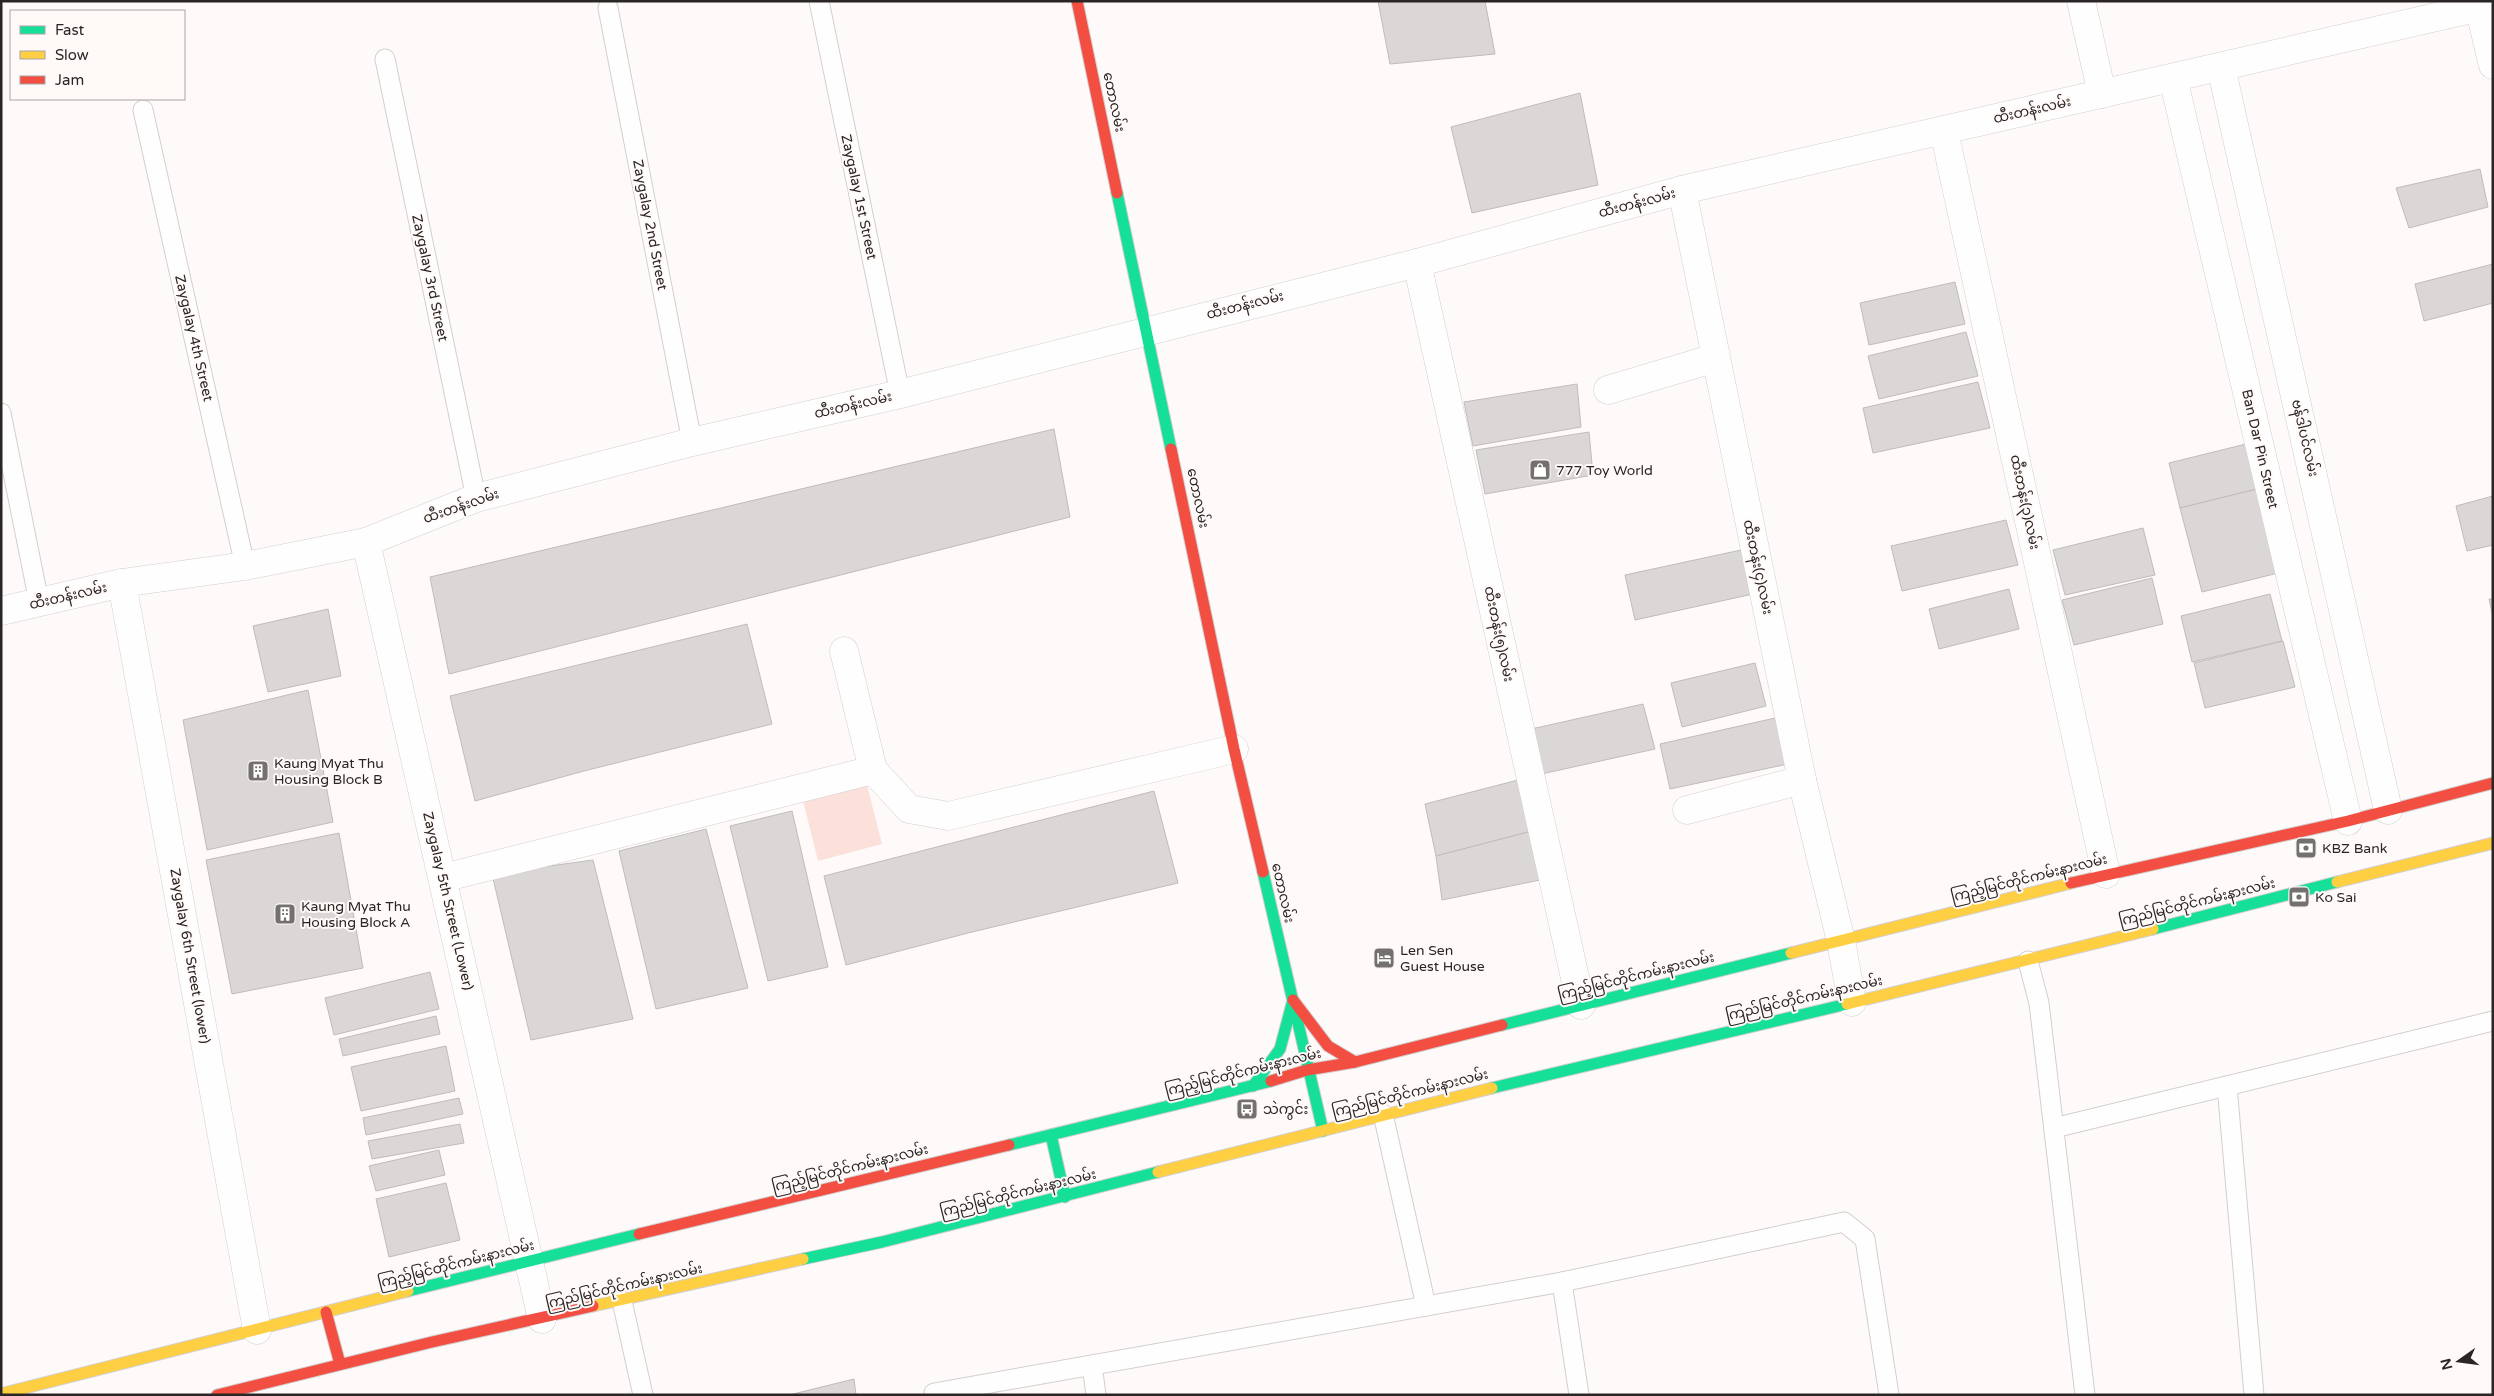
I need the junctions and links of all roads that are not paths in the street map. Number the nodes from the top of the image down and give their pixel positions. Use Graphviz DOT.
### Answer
graph roads {
  1 [pos="819,1"];
  2 [pos="1077,1"];
  3 [pos="2081,1"];
  4 [pos="2486,6"];
  5 [pos="608,8"];
  6 [pos="385,59"];
  7 [pos="2493,65"];
  8 [pos="2222,67"];
  9 [pos="2172,78"];
  10 [pos="2102,94"];
  11 [pos="143,110"];
  12 [pos="1944,130"];
  13 [pos="1682,190"];
  14 [pos="1417,262"];
  15 [pos="1148,329"];
  16 [pos="1715,358"];
  17 [pos="1608,390"];
  18 [pos="900,394"];
  19 [pos="1,413"];
  20 [pos="692,442"];
  21 [pos="476,498"];
  22 [pos="366,542"];
  23 [pos="245,566"];
  24 [pos="122,583"];
  25 [pos="39,602"];
  26 [pos="1,611"];
  27 [pos="844,651"];
  28 [pos="1234,749"];
  29 [pos="872,770"];
  30 [pos="1802,780"];
  31 [pos="2493,783"];
  32 [pos="1687,810"];
  33 [pos="2388,810"];
  34 [pos="2348,821"];
  35 [pos="2493,843"];
  36 [pos="2106,874"];
  37 [pos="443,878"];
  38 [pos="1841,941"];
  39 [pos="2028,960"];
  40 [pos="1293,1000"];
  41 [pos="1852,1002"];
  42 [pos="1580,1005"];
  43 [pos="2493,1021"];
  44 [pos="1355,1062"];
  45 [pos="1307,1070"];
  46 [pos="1253,1086"];
  47 [pos="2227,1086"];
  48 [pos="1383,1114"];
  49 [pos="2054,1128"];
  50 [pos="1323,1131"];
  51 [pos="1050,1135"];
  52 [pos="1065,1197"];
  53 [pos="529,1261"];
  54 [pos="1562,1282"];
  55 [pos="622,1301"];
  56 [pos="1426,1306"];
  57 [pos="326,1312"];
  58 [pos="542,1319"];
  59 [pos="257,1330"];
  60 [pos="340,1364"];
  61 [pos="1092,1365"];
  62 [pos="26,1391"];
  63 [pos="934,1393"];
  64 [pos="1,1394"];
  65 [pos="217,1395"];
  66 [pos="643,1395"];
  67 [pos="1096,1395"];
  68 [pos="1579,1395"];
  69 [pos="1889,1395"];
  70 [pos="2085,1395"];
  71 [pos="2254,1395"];
  1 -- 18 [label="lane, Zaygalay 1st Street"];
  2 -- 15 [label="main road, တောလမ်း"];
  3 -- 10 [label="street"];
  4 -- 7 [label="street"];
  4 -- 8 [label="street, ထီးတန်းလမ်း"];
  5 -- 20 [label="lane, Zaygalay 2nd Street"];
  6 -- 21 [label="lane, Zaygalay 3rd Street"];
  8 -- 9 [label="street, ထီးတန်းလမ်း"];
  8 -- 33 [label="street, ဗန်ဒါပင်လမ်း"];
  9 -- 10 [label="street, ထီးတန်းလမ်း"];
  9 -- 34 [label="street, Ban Dar Pin Street"];
  10 -- 12 [label="street, ထီးတန်းလမ်း"];
  11 -- 23 [label="lane, Zaygalay 4th Street"];
  12 -- 13 [label="street, ထီးတန်းလမ်း"];
  12 -- 36 [label="street, ထီးတန်း(၃)လမ်း"];
  13 -- 14 [label="street, ထီးတန်းလမ်း"];
  13 -- 16 [label="street, ထီးတန်း(၄)လမ်း"];
  14 -- 15 [label="street, ထီးတန်းလမ်း"];
  14 -- 42 [label="street, ထီးတန်း(၅)လမ်း"];
  15 -- 18 [label="street, ထီးတန်းလမ်း"];
  15 -- 28 [label="main road, တောလမ်း"];
  16 -- 17 [label="street"];
  16 -- 30 [label="street, ထီးတန်း(၄)လမ်း"];
  18 -- 20 [label="street, ထီးတန်းလမ်း"];
  19 -- 25 [label="lane"];
  20 -- 21 [label="street, ထီးတန်းလမ်း"];
  21 -- 22 [label="street, ထီးတန်းလမ်း"];
  22 -- 23 [label="street, ထီးတန်းလမ်း"];
  22 -- 37 [label="street, Zaygalay 5th Street (Lower)"];
  23 -- 24 [label="street, ထီးတန်းလမ်း"];
  24 -- 25 [label="street, ထီးတန်းလမ်း"];
  24 -- 59 [label="street, Zaygalay 6th Street (lower)"];
  25 -- 26 [label="street, ထီးတန်းလမ်း"];
  27 -- 29 [label="street"];
  28 -- 29 [label="street"];
  28 -- 40 [label="main road, တောလမ်း"];
  29 -- 37 [label="street"];
  30 -- 32 [label="street"];
  30 -- 38 [label="street, ထီးတန်း(၄)လမ်း"];
  31 -- 33 [label="main road, ကြည့်မြင်တိုင်ကမ်းနားလမ်း"];
  33 -- 34 [label="main road, ကြည့်မြင်တိုင်ကမ်းနားလမ်း"];
  34 -- 36 [label="main road, ကြည့်မြင်တိုင်ကမ်းနားလမ်း"];
  35 -- 39 [label="main road, ကြည်မြင်တိုင်ကမ်းနားလမ်း"];
  36 -- 38 [label="main road, ကြည့်မြင်တိုင်ကမ်းနားလမ်း"];
  37 -- 53 [label="street, Zaygalay 5th Street (Lower)"];
  38 -- 41 [label="street, ထီးတန်း(၄)လမ်း"];
  38 -- 42 [label="main road, ကြည့်မြင်တိုင်ကမ်းနားလမ်း"];
  39 -- 41 [label="main road, ကြည်မြင်တိုင်ကမ်းနားလမ်း"];
  39 -- 49 [label="lane"];
  40 -- 44 [label="main road"];
  40 -- 45 [label="main road, တောလမ်း"];
  40 -- 46 [label="main road"];
  41 -- 48 [label="main road, ကြည်မြင်တိုင်ကမ်းနားလမ်း"];
  42 -- 44 [label="main road, ကြည့်မြင်တိုင်ကမ်းနားလမ်း"];
  43 -- 47 [label="lane"];
  44 -- 45 [label="main road, ကြည့်မြင်တိုင်ကမ်းနားလမ်း"];
  45 -- 46 [label="main road, ကြည့်မြင်တိုင်ကမ်းနားလမ်း"];
  45 -- 50 [label="main road, တောလမ်း"];
  46 -- 51 [label="main road, ကြည့်မြင်တိုင်ကမ်းနားလမ်း"];
  47 -- 49 [label="lane"];
  47 -- 71 [label="lane"];
  48 -- 50 [label="main road, ကြည်မြင်တိုင်ကမ်းနားလမ်း"];
  48 -- 56 [label="lane"];
  49 -- 70 [label="lane"];
  50 -- 52 [label="main road, ကြည်မြင်တိုင်ကမ်းနားလမ်း"];
  51 -- 52 [label="main road"];
  51 -- 53 [label="main road, ကြည့်မြင်တိုင်ကမ်းနားလမ်း"];
  52 -- 55 [label="main road, ကြည်မြင်တိုင်ကမ်းနားလမ်း"];
  53 -- 57 [label="main road, ကြည့်မြင်တိုင်ကမ်းနားလမ်း"];
  53 -- 58 [label="street, Zaygalay 5th Street (Lower)"];
  54 -- 56 [label="lane"];
  54 -- 68 [label="lane"];
  54 -- 69 [label="lane"];
  55 -- 58 [label="main road, ကြည်မြင်တိုင်ကမ်းနားလမ်း"];
  55 -- 66 [label="lane"];
  56 -- 61 [label="lane"];
  57 -- 59 [label="main road, ကြည့်မြင်တိုင်ကမ်းနားလမ်း"];
  57 -- 60 [label="main road"];
  58 -- 60 [label="main road, ကြည်မြင်တိုင်ကမ်းနားလမ်း"];
  59 -- 62 [label="main road, ကြည့်မြင်တိုင်ကမ်းနားလမ်း"];
  60 -- 65 [label="main road, ကြည်မြင်တိုင်ကမ်းနားလမ်း"];
  61 -- 63 [label="lane"];
  61 -- 67 [label="lane"];
  62 -- 64 [label="main road, ကြည့်မြင်တိုင်ကမ်းနားလမ်း"];
}
